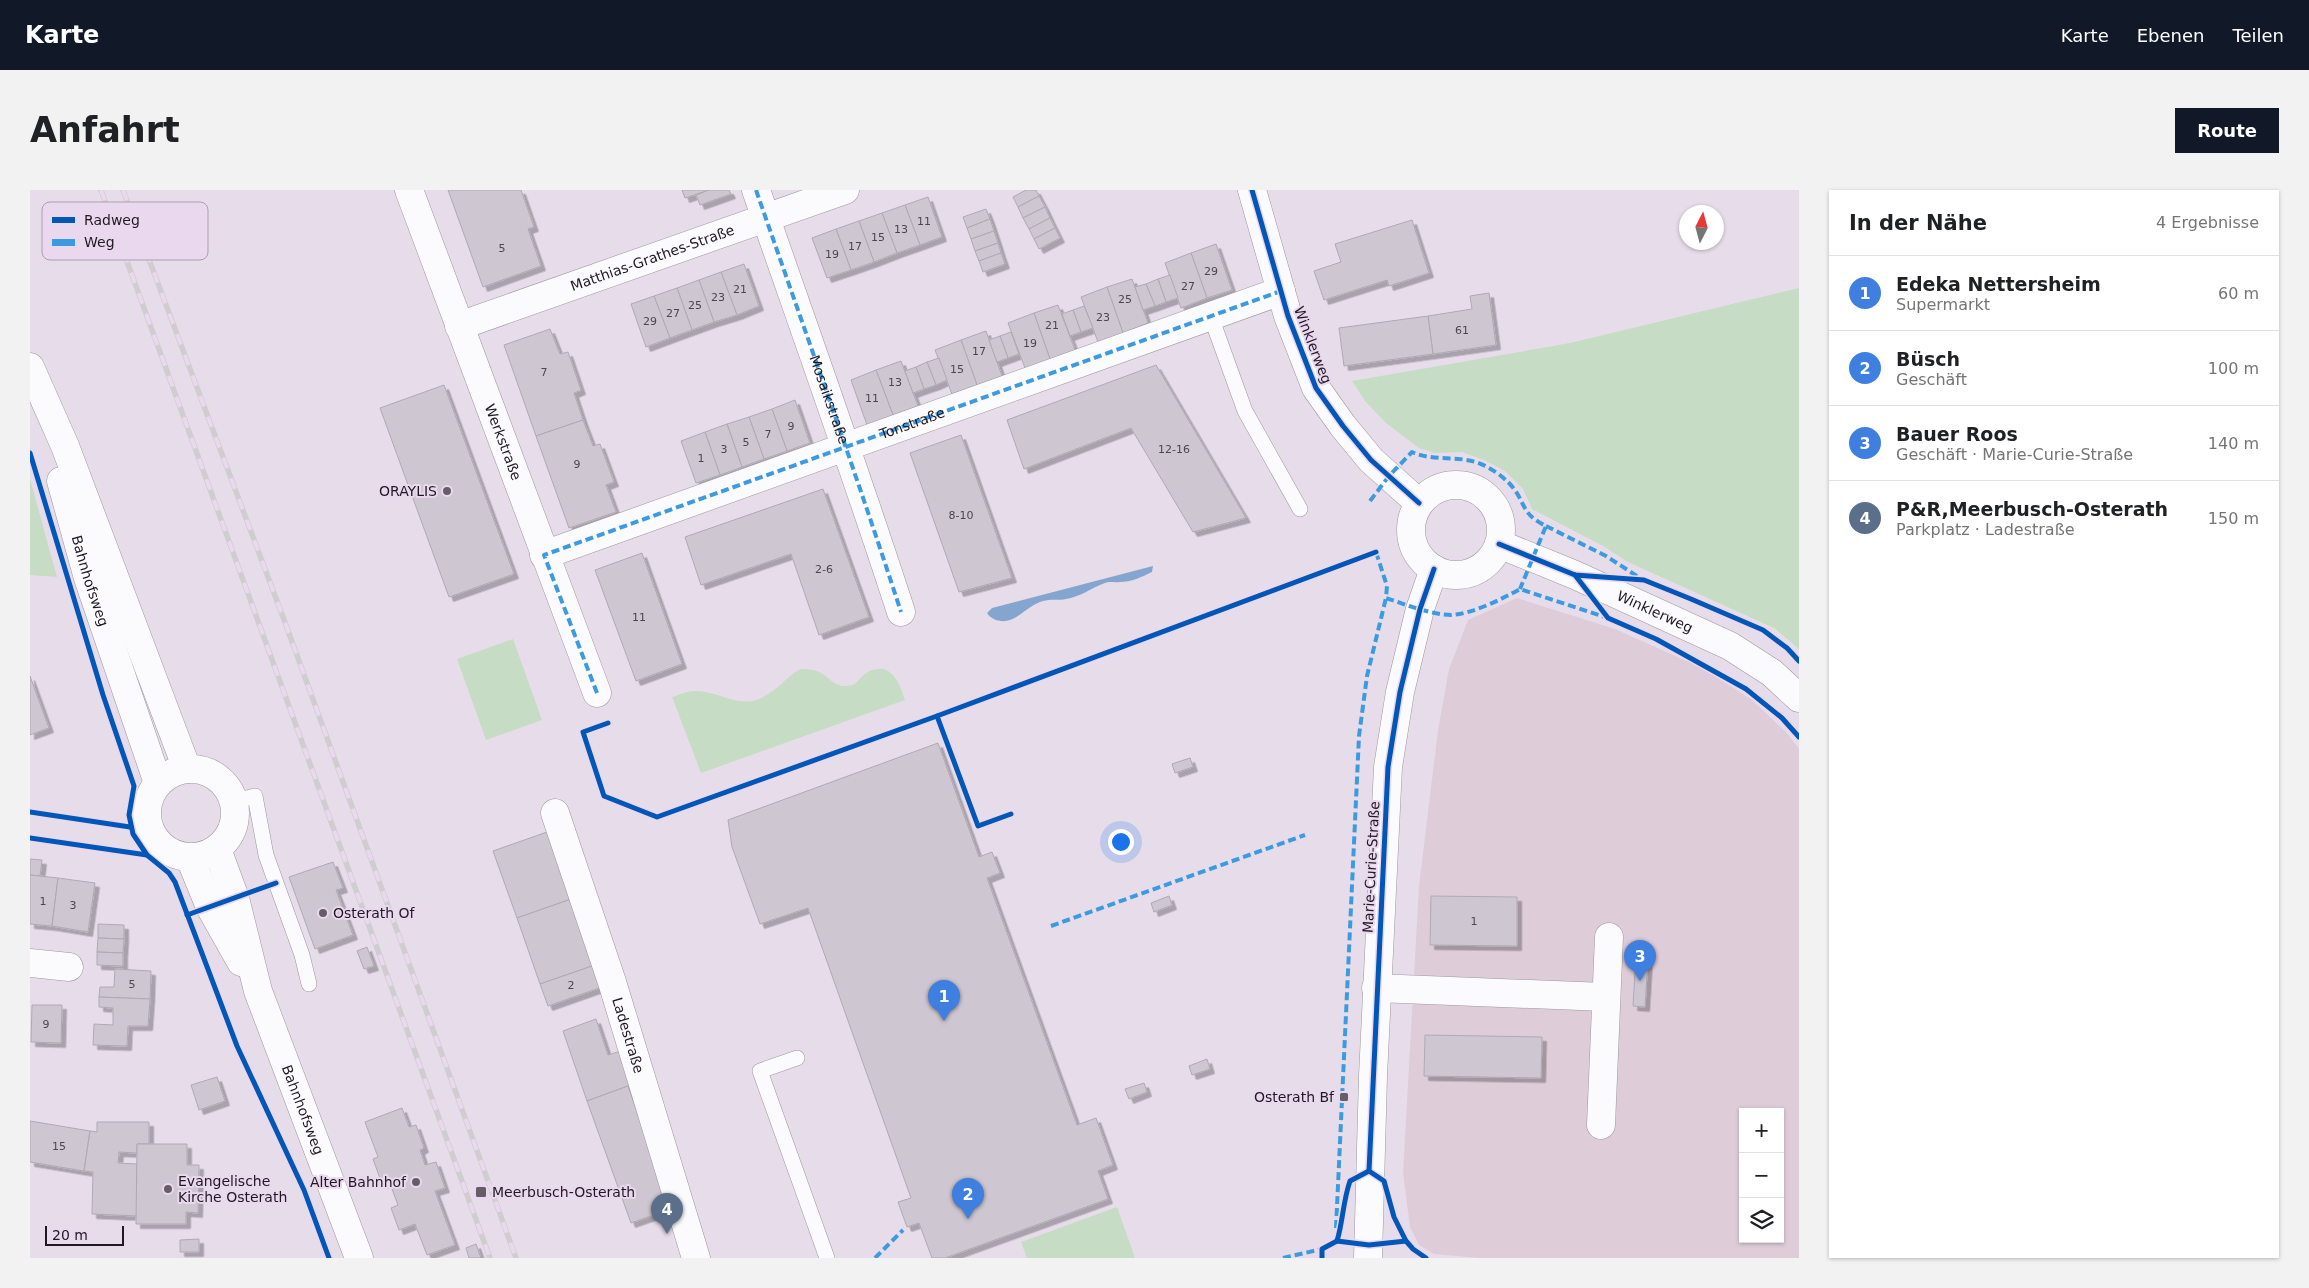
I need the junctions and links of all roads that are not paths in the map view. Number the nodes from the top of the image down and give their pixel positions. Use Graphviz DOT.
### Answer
graph roads {
  1 [pos="409,190"];
  2 [pos="756,190"];
  3 [pos="845,190"];
  4 [pos="1252,190"];
  5 [pos="766,218"];
  6 [pos="1281,291"];
  7 [pos="1211,317"];
  8 [pos="459,326"];
  9 [pos="32,371"];
  10 [pos="847,447"];
  11 [pos="1419,503"];
  12 [pos="1300,509"];
  13 [pos="1499,544"];
  14 [pos="544,556"];
  15 [pos="1434,569"];
  16 [pos="901,612"];
  17 [pos="1795,687"];
  18 [pos="597,693"];
  19 [pos="186,769"];
  20 [pos="158,783"];
  21 [pos="234,801"];
  22 [pos="555,813"];
  23 [pos="217,849"];
  24 [pos="190,858"];
  25 [pos="1609,937"];
  26 [pos="30,963"];
  27 [pos="69,967"];
  28 [pos="309,984"];
  29 [pos="1376,988"];
  30 [pos="258,991"];
  31 [pos="1606,997"];
  32 [pos="797,1058"];
  33 [pos="1601,1125"];
  34 [pos="359,1258"];
  35 [pos="696,1258"];
  36 [pos="827,1258"];
  37 [pos="1368,1258"];
  1 -- 8 [label="street, Werkstraße"];
  2 -- 5 [label="street, Mosaikstraße"];
  3 -- 5 [label="street, Matthias-Grathes-Straße"];
  4 -- 6 [label="street, Winklerweg"];
  5 -- 8 [label="street, Matthias-Grathes-Straße"];
  5 -- 10 [label="street, Mosaikstraße"];
  6 -- 7 [label="street, Tonstraße"];
  6 -- 11 [label="street, Winklerweg"];
  7 -- 10 [label="street, Tonstraße"];
  7 -- 12 [label="lane"];
  8 -- 14 [label="street, Werkstraße"];
  9 -- 19 [label="street, Bahnhofsweg"];
  9 -- 20 [label="street, Bahnhofsweg"];
  10 -- 14 [label="street, Tonstraße"];
  10 -- 16 [label="street, Mosaikstraße"];
  11 -- 13 [label="street"];
  11 -- 15 [label="street"];
  13 -- 15 [label="street"];
  13 -- 17 [label="street, Winklerweg"];
  14 -- 18 [label="street, Werkstraße"];
  15 -- 29 [label="street, Marie-Curie-Straße"];
  19 -- 20 [label="street"];
  19 -- 21 [label="street"];
  20 -- 24 [label="street"];
  21 -- 23 [label="street"];
  21 -- 28 [label="lane"];
  22 -- 35 [label="street, Ladestraße"];
  23 -- 24 [label="street"];
  23 -- 30 [label="street, Bahnhofsweg"];
  24 -- 30 [label="street, Bahnhofsweg"];
  25 -- 31 [label="street"];
  26 -- 27 [label="street"];
  29 -- 31 [label="street"];
  29 -- 37 [label="street, Marie-Curie-Straße"];
  30 -- 34 [label="street, Bahnhofsweg"];
  31 -- 33 [label="street"];
  32 -- 36 [label="lane"];
}
